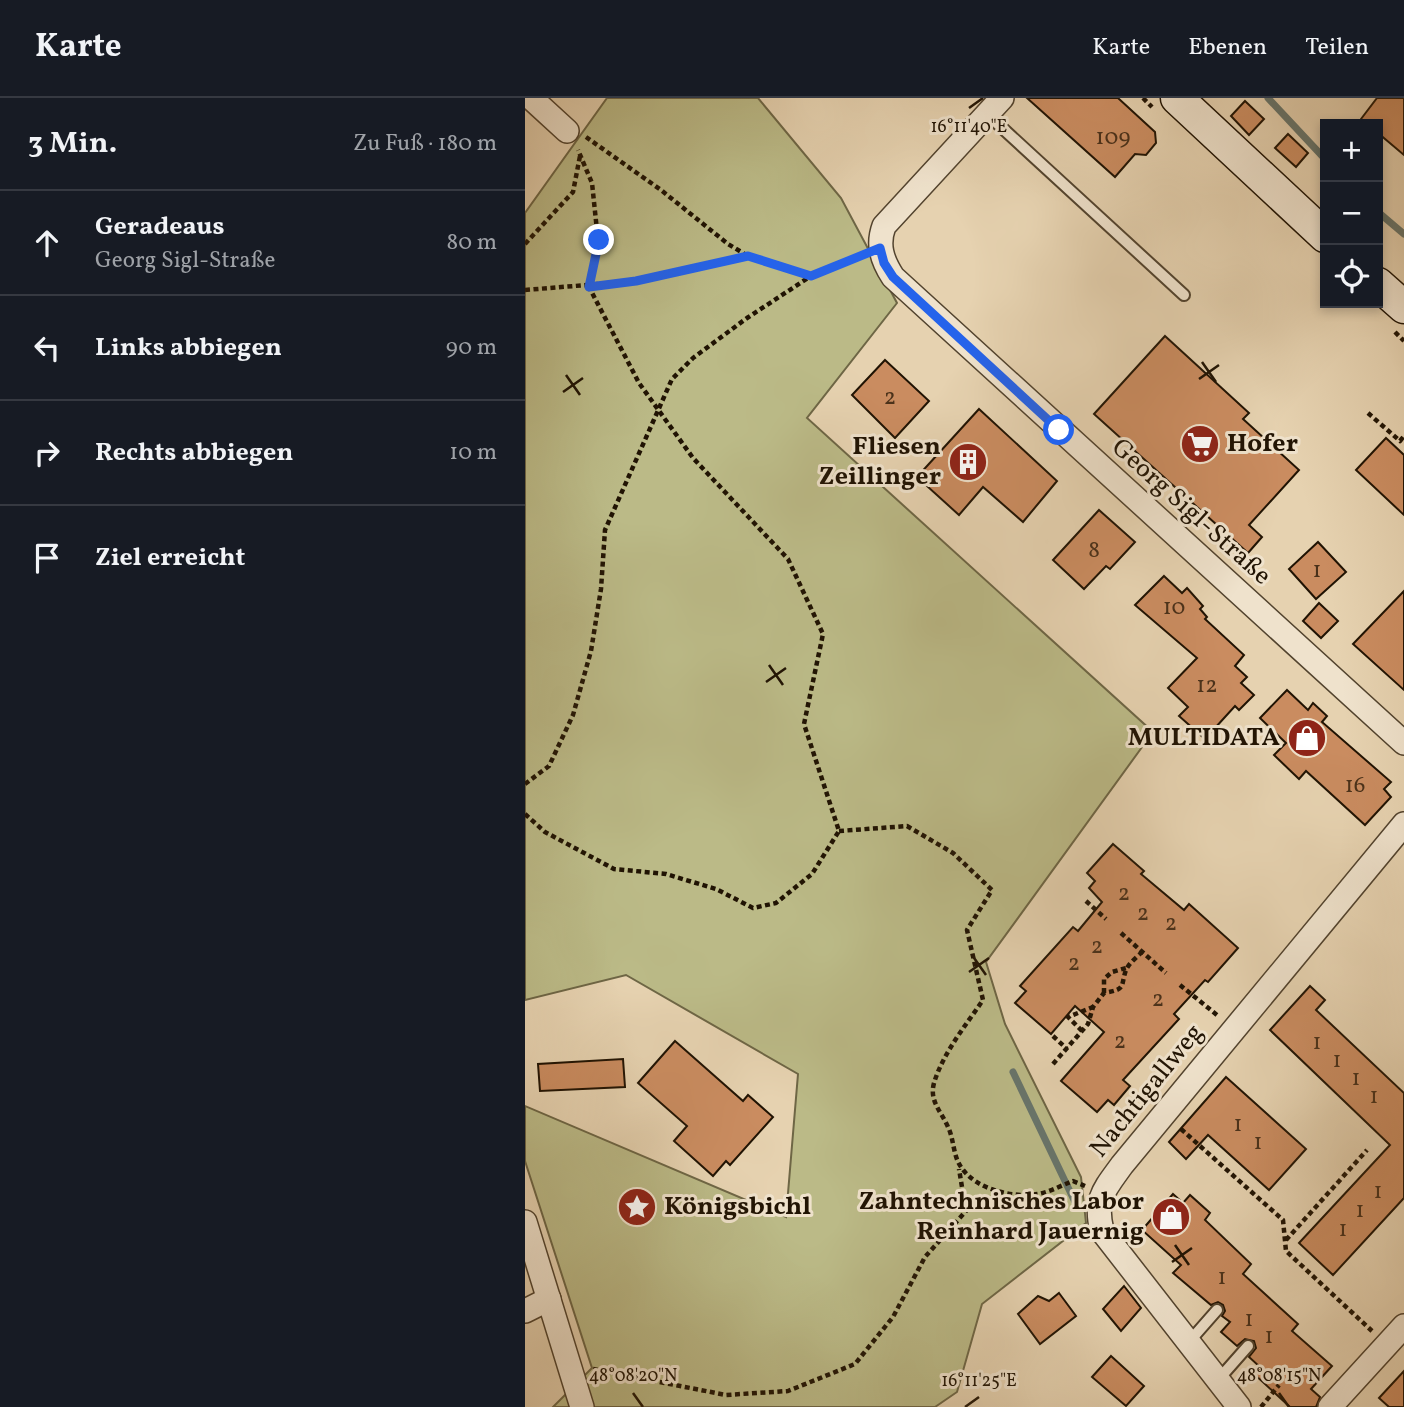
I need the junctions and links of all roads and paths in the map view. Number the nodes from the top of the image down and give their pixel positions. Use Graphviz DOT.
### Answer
graph roads {
  1 [pos="531,98"];
  2 [pos="1177,98"];
  3 [pos="995,106"];
  4 [pos="567,131"];
  5 [pos="580,154"];
  6 [pos="1320,231"];
  7 [pos="525,244"];
  8 [pos="880,248"];
  9 [pos="748,256"];
  10 [pos="811,276"];
  11 [pos="589,287"];
  12 [pos="1383,288"];
  13 [pos="525,290"];
  14 [pos="1184,295"];
  15 [pos="1404,307"];
  16 [pos="660,410"];
  17 [pos="1368,413"];
  18 [pos="1404,436"];
  19 [pos="1404,744"];
  20 [pos="525,784"];
  21 [pos="525,814"];
  22 [pos="1404,824"];
  23 [pos="839,831"];
  24 [pos="1086,901"];
  25 [pos="1106,919"];
  26 [pos="1121,933"];
  27 [pos="1142,952"];
  28 [pos="1126,968"];
  29 [pos="1166,973"];
  30 [pos="1180,985"];
  31 [pos="1104,993"];
  32 [pos="1093,1007"];
  33 [pos="1234,1029"];
  34 [pos="1082,1031"];
  35 [pos="1053,1036"];
  36 [pos="1067,1049"];
  37 [pos="1053,1064"];
  38 [pos="1164,1114"];
  39 [pos="1367,1150"];
  40 [pos="959,1164"];
  41 [pos="1073,1181"];
  42 [pos="525,1222"];
  43 [pos="1285,1241"];
  44 [pos="549,1299"];
  45 [pos="1217,1310"];
  46 [pos="525,1311"];
  47 [pos="1404,1326"];
  48 [pos="1188,1343"];
  49 [pos="1387,1345"];
  50 [pos="1248,1346"];
  51 [pos="570,1367"];
  52 [pos="1218,1380"];
  53 [pos="1279,1385"];
  54 [pos="582,1407"];
  55 [pos="1239,1407"];
  56 [pos="1261,1407"];
  57 [pos="1330,1407"];
  1 -- 4 [label="street"];
  2 -- 6 [label="main road"];
  3 -- 8 [label="street"];
  3 -- 14 [label="lane"];
  4 -- 5 [label="path"];
  4 -- 9 [label="path"];
  5 -- 7 [label="path"];
  5 -- 11 [label="path"];
  8 -- 10 [label="path"];
  8 -- 19 [label="street, Georg Sigl-Straße"];
  9 -- 10 [label="path"];
  9 -- 11 [label="path"];
  10 -- 16 [label="path"];
  11 -- 13 [label="path"];
  11 -- 16 [label="path"];
  12 -- 15 [label="main road"];
  16 -- 20 [label="path"];
  16 -- 23 [label="path"];
  17 -- 18 [label="path"];
  21 -- 23 [label="path"];
  22 -- 33 [label="street, Nachtigallweg"];
  23 -- 40 [label="path"];
  24 -- 25 [label="path"];
  26 -- 27 [label="path"];
  27 -- 28 [label="path"];
  27 -- 29 [label="path"];
  28 -- 31 [label="path"];
  28 -- 31 [label="path"];
  30 -- 33 [label="path"];
  31 -- 32 [label="path"];
  32 -- 34 [label="path"];
  32 -- 34 [label="path"];
  33 -- 38 [label="street, Nachtigallweg"];
  34 -- 36 [label="path"];
  35 -- 36 [label="path"];
  36 -- 37 [label="path"];
  38 -- 43 [label="path"];
  38 -- 48 [label="street, Nachtigallweg"];
  39 -- 43 [label="path"];
  40 -- 41 [label="path"];
  40 -- 51 [label="path"];
  42 -- 44 [label="street"];
  43 -- 49 [label="path"];
  44 -- 46 [label="street"];
  44 -- 51 [label="street"];
  45 -- 48 [label="lane"];
  47 -- 49 [label="street"];
  48 -- 52 [label="street, Nachtigallweg"];
  49 -- 57 [label="street"];
  50 -- 52 [label="lane"];
  51 -- 54 [label="street"];
  52 -- 55 [label="street, Nachtigallweg"];
  53 -- 56 [label="path"];
}
